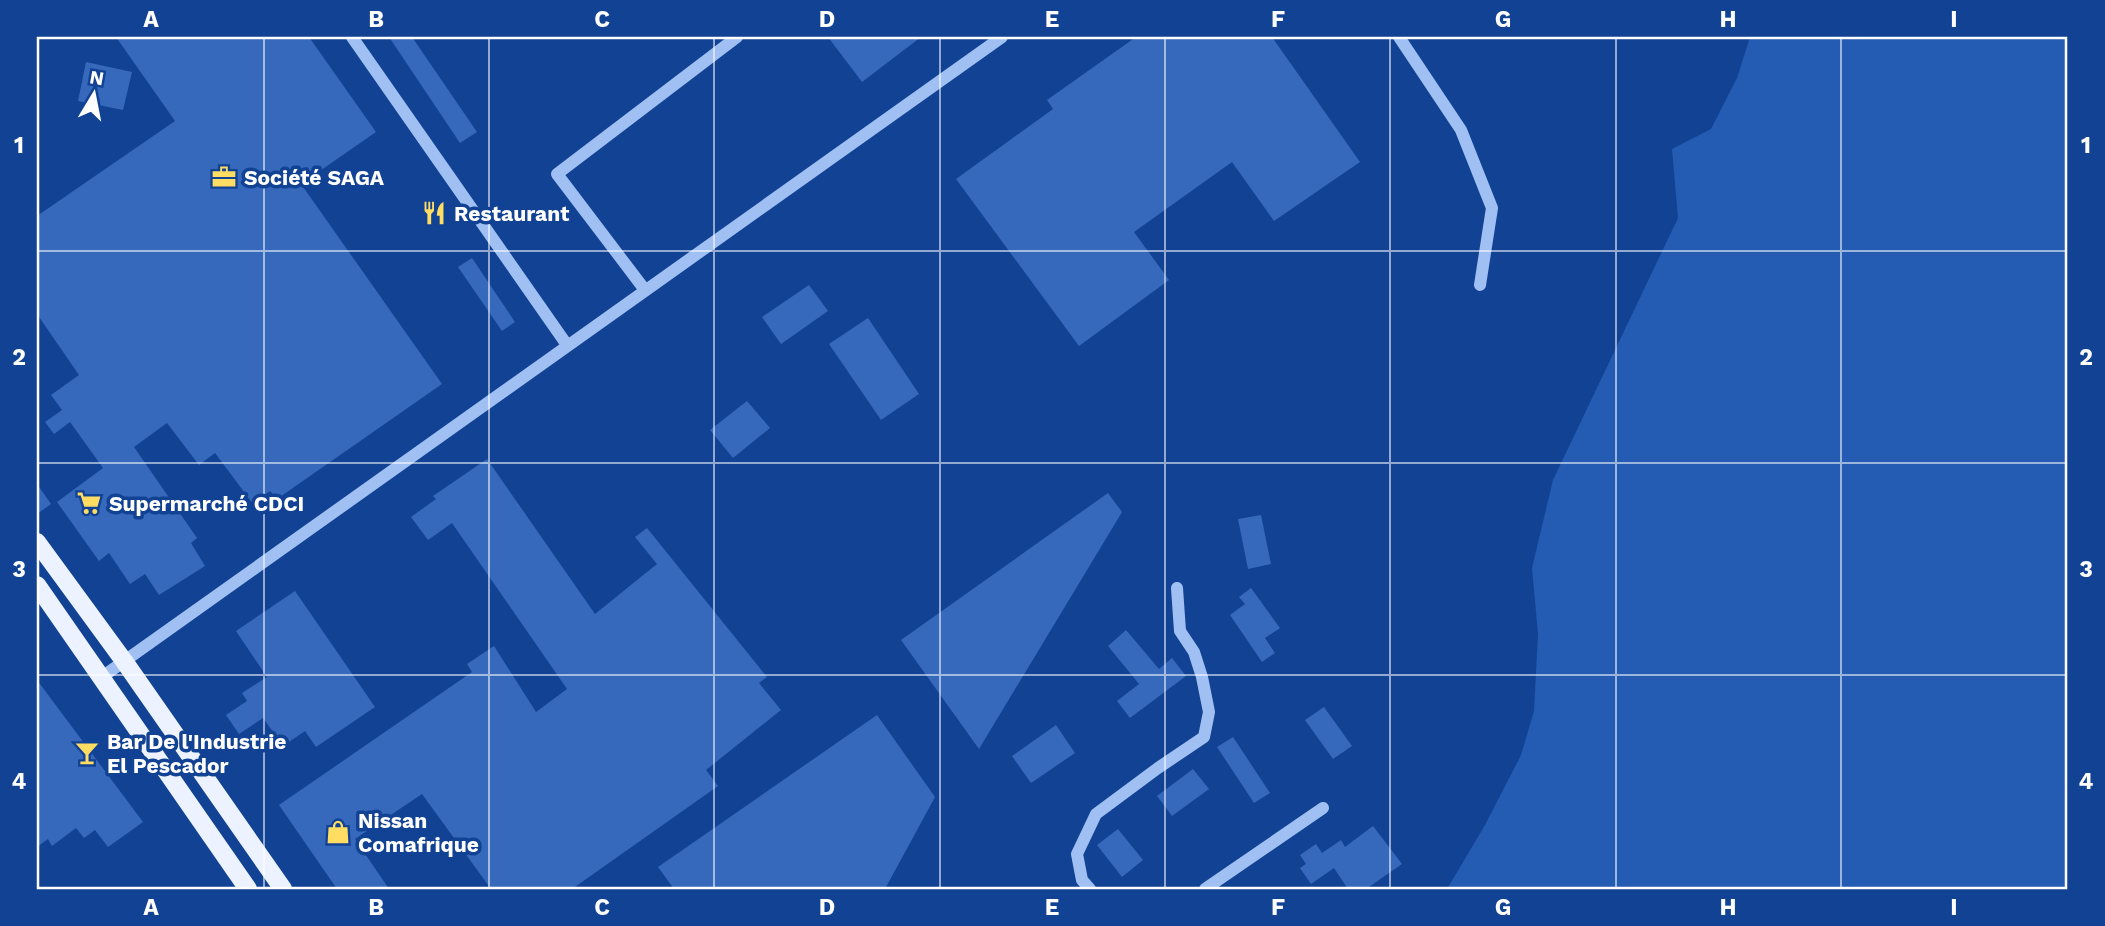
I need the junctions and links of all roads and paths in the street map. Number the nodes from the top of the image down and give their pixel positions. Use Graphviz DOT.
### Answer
graph roads {
  1 [pos="352,37"];
  2 [pos="737,37"];
  3 [pos="1002,37"];
  4 [pos="1399,37"];
  5 [pos="1480,285"];
  6 [pos="645,290"];
  7 [pos="566,345"];
  8 [pos="37,542"];
  9 [pos="37,585"];
  10 [pos="1177,588"];
  11 [pos="124,662"];
  12 [pos="102,677"];
  13 [pos="1323,808"];
  14 [pos="248,889"];
  15 [pos="283,889"];
  16 [pos="1090,889"];
  17 [pos="1205,889"];
  1 -- 7 [label="street"];
  2 -- 6 [label="street"];
  3 -- 6 [label="street"];
  4 -- 5 [label="street"];
  6 -- 7 [label="street"];
  7 -- 11 [label="street"];
  8 -- 11 [label="main road"];
  9 -- 12 [label="main road"];
  10 -- 16 [label="street"];
  11 -- 12 [label="street"];
  11 -- 15 [label="main road"];
  12 -- 14 [label="main road"];
  13 -- 17 [label="street"];
}
